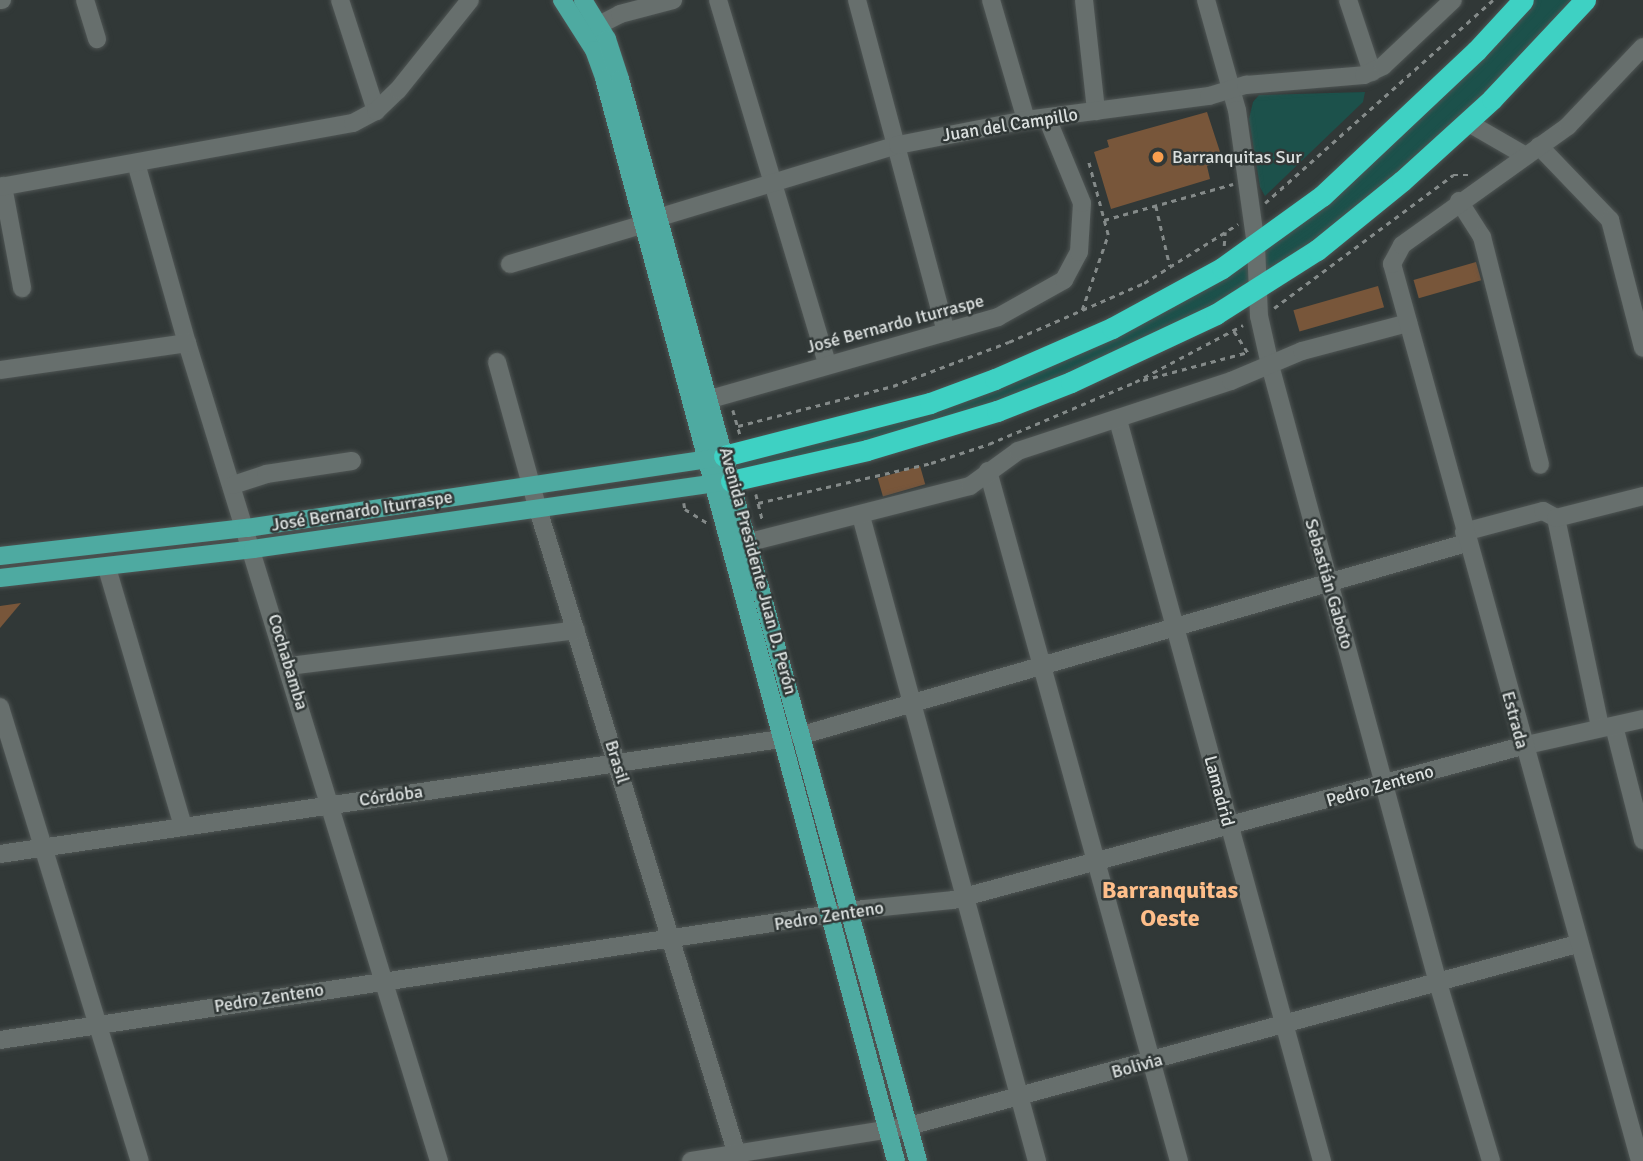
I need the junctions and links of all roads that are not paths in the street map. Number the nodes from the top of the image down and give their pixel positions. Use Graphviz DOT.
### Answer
graph roads {
  1 [pos="85,0"];
  2 [pos="340,0"];
  3 [pos="470,0"];
  4 [pos="562,0"];
  5 [pos="583,0"];
  6 [pos="673,0"];
  7 [pos="718,0"];
  8 [pos="858,0"];
  9 [pos="991,0"];
  10 [pos="1084,0"];
  11 [pos="1206,0"];
  12 [pos="1348,0"];
  13 [pos="1453,0"];
  14 [pos="1585,0"];
  15 [pos="1516,2"];
  16 [pos="592,28"];
  17 [pos="97,39"];
  18 [pos="1643,47"];
  19 [pos="1372,72"];
  20 [pos="1231,88"];
  21 [pos="376,111"];
  22 [pos="1096,111"];
  23 [pos="1047,118"];
  24 [pos="1026,120"];
  25 [pos="1467,122"];
  26 [pos="898,145"];
  27 [pos="1533,151"];
  28 [pos="136,163"];
  29 [pos="771,181"];
  30 [pos="1,187"];
  31 [pos="1459,201"];
  32 [pos="649,221"];
  33 [pos="1256,246"];
  34 [pos="510,264"];
  35 [pos="22,288"];
  36 [pos="1257,290"];
  37 [pos="1408,323"];
  38 [pos="946,332"];
  39 [pos="187,343"];
  40 [pos="1643,348"];
  41 [pos="497,362"];
  42 [pos="827,364"];
  43 [pos="1262,368"];
  44 [pos="0,370"];
  45 [pos="707,400"];
  46 [pos="1118,420"];
  47 [pos="725,456"];
  48 [pos="352,461"];
  49 [pos="1540,465"];
  50 [pos="988,471"];
  51 [pos="732,481"];
  52 [pos="233,485"];
  53 [pos="1643,496"];
  54 [pos="535,498"];
  55 [pos="861,516"];
  56 [pos="1556,518"];
  57 [pos="247,528"];
  58 [pos="1465,537"];
  59 [pos="746,543"];
  60 [pos="253,549"];
  61 [pos="0,556"];
  62 [pos="107,568"];
  63 [pos="0,578"];
  64 [pos="1328,582"];
  65 [pos="1175,626"];
  66 [pos="576,630"];
  67 [pos="1042,665"];
  68 [pos="289,666"];
  69 [pos="912,701"];
  70 [pos="0,707"];
  71 [pos="1643,719"];
  72 [pos="1607,726"];
  73 [pos="790,737"];
  74 [pos="1522,746"];
  75 [pos="617,763"];
  76 [pos="1386,785"];
  77 [pos="331,805"];
  78 [pos="183,827"];
  79 [pos="1229,827"];
  80 [pos="1643,840"];
  81 [pos="44,848"];
  82 [pos="0,854"];
  83 [pos="1095,864"];
  84 [pos="966,897"];
  85 [pos="849,911"];
  86 [pos="830,915"];
  87 [pos="671,941"];
  88 [pos="1577,944"];
  89 [pos="384,980"];
  90 [pos="1438,983"];
  91 [pos="100,1024"];
  92 [pos="1286,1026"];
  93 [pos="0,1040"];
  94 [pos="1151,1063"];
  95 [pos="1019,1097"];
  96 [pos="909,1126"];
  97 [pos="888,1131"];
  98 [pos="738,1157"];
  99 [pos="140,1161"];
  100 [pos="439,1161"];
  101 [pos="691,1161"];
  102 [pos="896,1161"];
  103 [pos="918,1161"];
  104 [pos="1037,1161"];
  105 [pos="1179,1161"];
  106 [pos="1322,1161"];
  107 [pos="1491,1161"];
  108 [pos="1640,1161"];
  1 -- 17 [label="street"];
  2 -- 21 [label="street"];
  3 -- 21 [label="street"];
  4 -- 16 [label="main road, Avenida Presidente Juan D. Perón"];
  5 -- 16 [label="main road, Avenida Presidente Juan D. Perón"];
  6 -- 16 [label="street"];
  7 -- 29 [label="street"];
  8 -- 26 [label="street"];
  9 -- 24 [label="street"];
  10 -- 22 [label="street"];
  11 -- 20 [label="street, Sebastián Gaboto"];
  12 -- 19 [label="street"];
  13 -- 19 [label="street"];
  14 -- 25 [label="highway"];
  15 -- 33 [label="highway"];
  16 -- 32 [label="main road, Avenida Presidente Juan D. Perón"];
  18 -- 27 [label="street"];
  19 -- 20 [label="street, Juan del Campillo"];
  20 -- 22 [label="street, Juan del Campillo"];
  20 -- 33 [label="street, Sebastián Gaboto"];
  21 -- 28 [label="street"];
  22 -- 23 [label="street, Juan del Campillo"];
  23 -- 24 [label="street, Juan del Campillo"];
  23 -- 38 [label="street, José Bernardo Iturraspe"];
  24 -- 26 [label="street, Juan del Campillo"];
  25 -- 27 [label="street"];
  25 -- 36 [label="highway"];
  26 -- 29 [label="street, Juan del Campillo"];
  26 -- 38 [label="street"];
  27 -- 31 [label="street"];
  27 -- 40 [label="street"];
  28 -- 30 [label="street"];
  28 -- 39 [label="street, Cochabamba"];
  29 -- 32 [label="street, Juan del Campillo"];
  29 -- 42 [label="street"];
  30 -- 35 [label="street"];
  31 -- 37 [label="street, Estrada"];
  31 -- 49 [label="street"];
  32 -- 34 [label="street, Juan del Campillo"];
  32 -- 45 [label="main road, Avenida Presidente Juan D. Perón"];
  32 -- 47 [label="main road, Avenida Presidente Juan D. Perón"];
  33 -- 36 [label="street, Sebastián Gaboto"];
  33 -- 47 [label="highway"];
  36 -- 43 [label="street, Sebastián Gaboto"];
  36 -- 51 [label="highway"];
  37 -- 43 [label="street"];
  37 -- 58 [label="street, Estrada"];
  38 -- 42 [label="street, José Bernardo Iturraspe"];
  39 -- 44 [label="street"];
  39 -- 52 [label="street, Cochabamba"];
  41 -- 54 [label="street, Brasil"];
  42 -- 45 [label="street, José Bernardo Iturraspe"];
  43 -- 46 [label="street"];
  43 -- 64 [label="street, Sebastián Gaboto"];
  45 -- 47 [label="main road, Avenida Presidente Juan D. Perón"];
  46 -- 50 [label="street"];
  46 -- 65 [label="street, Lamadrid"];
  47 -- 51 [label="main road, Avenida Presidente Juan D. Perón"];
  47 -- 54 [label="main road, José Bernardo Iturraspe"];
  48 -- 52 [label="street"];
  50 -- 55 [label="street"];
  50 -- 67 [label="street"];
  51 -- 54 [label="main road, José Bernardo Iturraspe"];
  51 -- 59 [label="main road, Avenida Presidente Juan D. Perón"];
  51 -- 73 [label="main road, Avenida Presidente Juan D. Perón"];
  52 -- 57 [label="street, Cochabamba"];
  53 -- 56 [label="street, Córdoba"];
  54 -- 57 [label="main road, José Bernardo Iturraspe"];
  54 -- 60 [label="main road, José Bernardo Iturraspe"];
  54 -- 66 [label="street, Brasil"];
  55 -- 59 [label="street"];
  55 -- 69 [label="street"];
  56 -- 58 [label="street, Córdoba"];
  56 -- 72 [label="street"];
  57 -- 60 [label="street, Cochabamba"];
  57 -- 61 [label="main road, José Bernardo Iturraspe"];
  58 -- 64 [label="street, Córdoba"];
  58 -- 74 [label="street, Estrada"];
  59 -- 73 [label="main road, Avenida Presidente Juan D. Perón"];
  60 -- 62 [label="main road, José Bernardo Iturraspe"];
  60 -- 68 [label="street, Cochabamba"];
  62 -- 63 [label="main road, José Bernardo Iturraspe"];
  62 -- 78 [label="street"];
  64 -- 65 [label="street, Córdoba"];
  64 -- 76 [label="street, Sebastián Gaboto"];
  65 -- 67 [label="street, Córdoba"];
  65 -- 79 [label="street, Lamadrid"];
  66 -- 68 [label="street"];
  66 -- 75 [label="street, Brasil"];
  67 -- 69 [label="street, Córdoba"];
  67 -- 83 [label="street"];
  68 -- 77 [label="street, Cochabamba"];
  69 -- 73 [label="street, Córdoba"];
  69 -- 84 [label="street"];
  70 -- 81 [label="street"];
  71 -- 72 [label="street, Pedro Zenteno"];
  72 -- 74 [label="street, Pedro Zenteno"];
  72 -- 80 [label="street"];
  73 -- 75 [label="street, Córdoba"];
  73 -- 85 [label="main road, Avenida Presidente Juan D. Perón"];
  73 -- 86 [label="main road, Avenida Presidente Juan D. Perón"];
  74 -- 76 [label="street, Pedro Zenteno"];
  74 -- 88 [label="street, Estrada"];
  75 -- 77 [label="street, Córdoba"];
  75 -- 87 [label="street, Brasil"];
  76 -- 79 [label="street, Pedro Zenteno"];
  76 -- 90 [label="street, Sebastián Gaboto"];
  77 -- 78 [label="street, Córdoba"];
  77 -- 89 [label="street, Cochabamba"];
  78 -- 81 [label="street, Córdoba"];
  79 -- 83 [label="street, Pedro Zenteno"];
  79 -- 92 [label="street, Lamadrid"];
  81 -- 82 [label="street, Córdoba"];
  81 -- 91 [label="street"];
  83 -- 84 [label="street, Pedro Zenteno"];
  83 -- 94 [label="street"];
  84 -- 85 [label="street, Pedro Zenteno"];
  84 -- 95 [label="street"];
  85 -- 86 [label="street, Pedro Zenteno"];
  85 -- 96 [label="main road, Avenida Presidente Juan D. Perón"];
  86 -- 87 [label="street, Pedro Zenteno"];
  86 -- 97 [label="main road, Avenida Presidente Juan D. Perón"];
  87 -- 89 [label="street, Pedro Zenteno"];
  87 -- 98 [label="street, Brasil"];
  88 -- 90 [label="street, Bolivia"];
  88 -- 108 [label="street, Estrada"];
  89 -- 91 [label="street, Pedro Zenteno"];
  89 -- 100 [label="street, Cochabamba"];
  90 -- 92 [label="street, Bolivia"];
  90 -- 107 [label="street, Sebastián Gaboto"];
  91 -- 93 [label="street, Pedro Zenteno"];
  91 -- 99 [label="street"];
  92 -- 94 [label="street, Bolivia"];
  92 -- 106 [label="street, Lamadrid"];
  94 -- 95 [label="street, Bolivia"];
  94 -- 105 [label="street"];
  95 -- 96 [label="street, Bolivia"];
  95 -- 104 [label="street"];
  96 -- 97 [label="street, Bolivia"];
  96 -- 103 [label="main road, Avenida Presidente Juan D. Perón"];
  97 -- 98 [label="street, Bolivia"];
  97 -- 102 [label="main road, Avenida Presidente Juan D. Perón"];
  98 -- 101 [label="street, Bolivia"];
}
